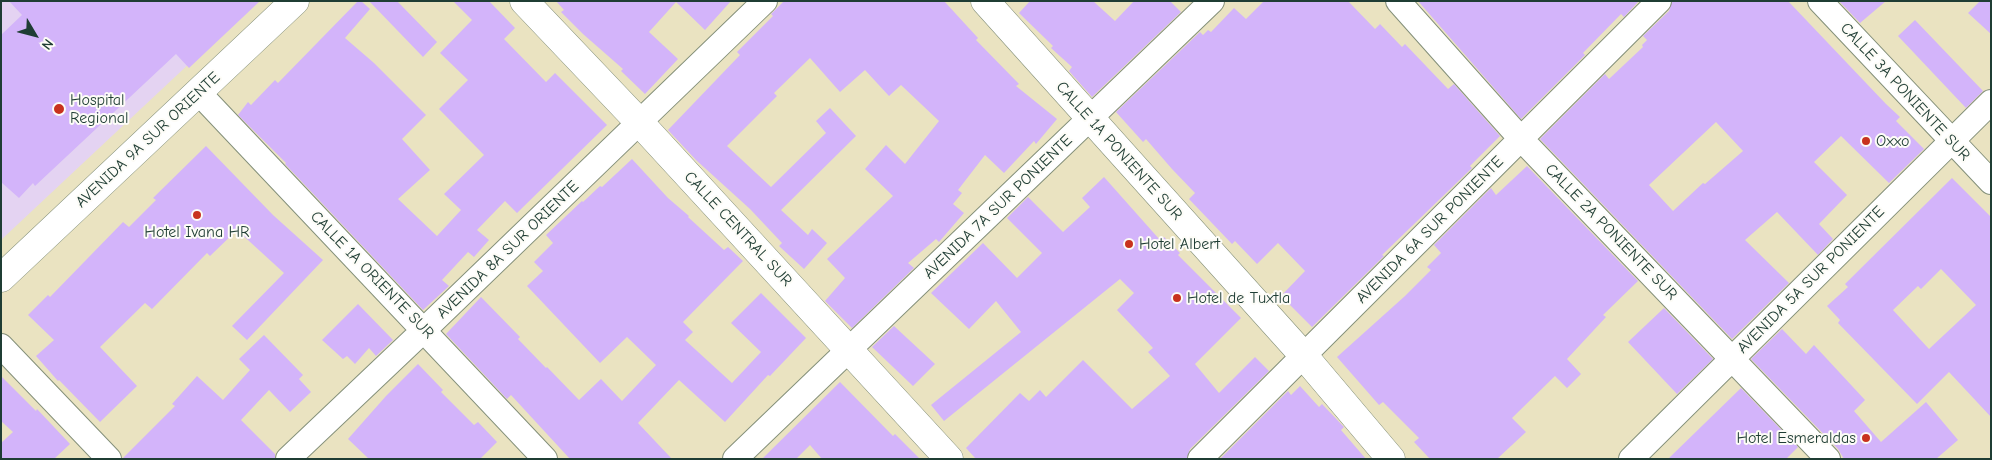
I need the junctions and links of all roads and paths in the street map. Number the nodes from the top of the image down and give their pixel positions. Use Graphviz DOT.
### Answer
graph roads {
  1 [pos="295,1"];
  2 [pos="524,1"];
  3 [pos="765,1"];
  4 [pos="985,1"];
  5 [pos="1212,1"];
  6 [pos="1398,1"];
  7 [pos="1659,1"];
  8 [pos="1820,1"];
  9 [pos="198,92"];
  10 [pos="1991,102"];
  11 [pos="1091,119"];
  12 [pos="640,123"];
  13 [pos="1521,139"];
  14 [pos="1951,141"];
  15 [pos="1991,182"];
  16 [pos="1,278"];
  17 [pos="424,330"];
  18 [pos="1,346"];
  19 [pos="849,351"];
  20 [pos="1304,356"];
  21 [pos="1732,358"];
  22 [pos="109,459"];
  23 [pos="288,459"];
  24 [pos="545,459"];
  25 [pos="735,459"];
  26 [pos="949,459"];
  27 [pos="1200,459"];
  28 [pos="1391,459"];
  29 [pos="1631,459"];
  30 [pos="1828,459"];
  1 -- 9 [label="main road, AVENIDA 9A SUR ORIENTE"];
  2 -- 12 [label="main road, CALLE CENTRAL SUR"];
  3 -- 12 [label="street, AVENIDA 8A SUR ORIENTE"];
  4 -- 11 [label="main road, CALLE 1A PONIENTE SUR"];
  5 -- 11 [label="street, AVENIDA 7A SUR PONIENTE"];
  6 -- 13 [label="street, CALLE 2A PONIENTE SUR"];
  7 -- 13 [label="street, AVENIDA 6A SUR PONIENTE"];
  8 -- 14 [label="street, CALLE 3A PONIENTE SUR"];
  9 -- 16 [label="main road, AVENIDA 9A SUR ORIENTE"];
  9 -- 17 [label="street, CALLE 1A ORIENTE SUR"];
  10 -- 14 [label="street, AVENIDA 5A SUR PONIENTE"];
  11 -- 19 [label="street, AVENIDA 7A SUR PONIENTE"];
  11 -- 20 [label="main road, CALLE 1A PONIENTE SUR"];
  12 -- 17 [label="street, AVENIDA 8A SUR ORIENTE"];
  12 -- 19 [label="main road, CALLE CENTRAL SUR"];
  13 -- 20 [label="street, AVENIDA 6A SUR PONIENTE"];
  13 -- 21 [label="street, CALLE 2A PONIENTE SUR"];
  14 -- 15 [label="street, CALLE 3A PONIENTE SUR"];
  14 -- 21 [label="street, AVENIDA 5A SUR PONIENTE"];
  17 -- 23 [label="street, AVENIDA 8A SUR ORIENTE"];
  17 -- 24 [label="street, CALLE 1A ORIENTE SUR"];
  18 -- 22 [label="street"];
  19 -- 25 [label="street, AVENIDA 7A SUR PONIENTE"];
  19 -- 26 [label="main road, CALLE CENTRAL SUR"];
  20 -- 27 [label="street, AVENIDA 6A SUR PONIENTE"];
  20 -- 28 [label="main road, CALLE 1A PONIENTE SUR"];
  21 -- 29 [label="street, AVENIDA 5A SUR PONIENTE"];
  21 -- 30 [label="street, CALLE 2A PONIENTE SUR"];
}
